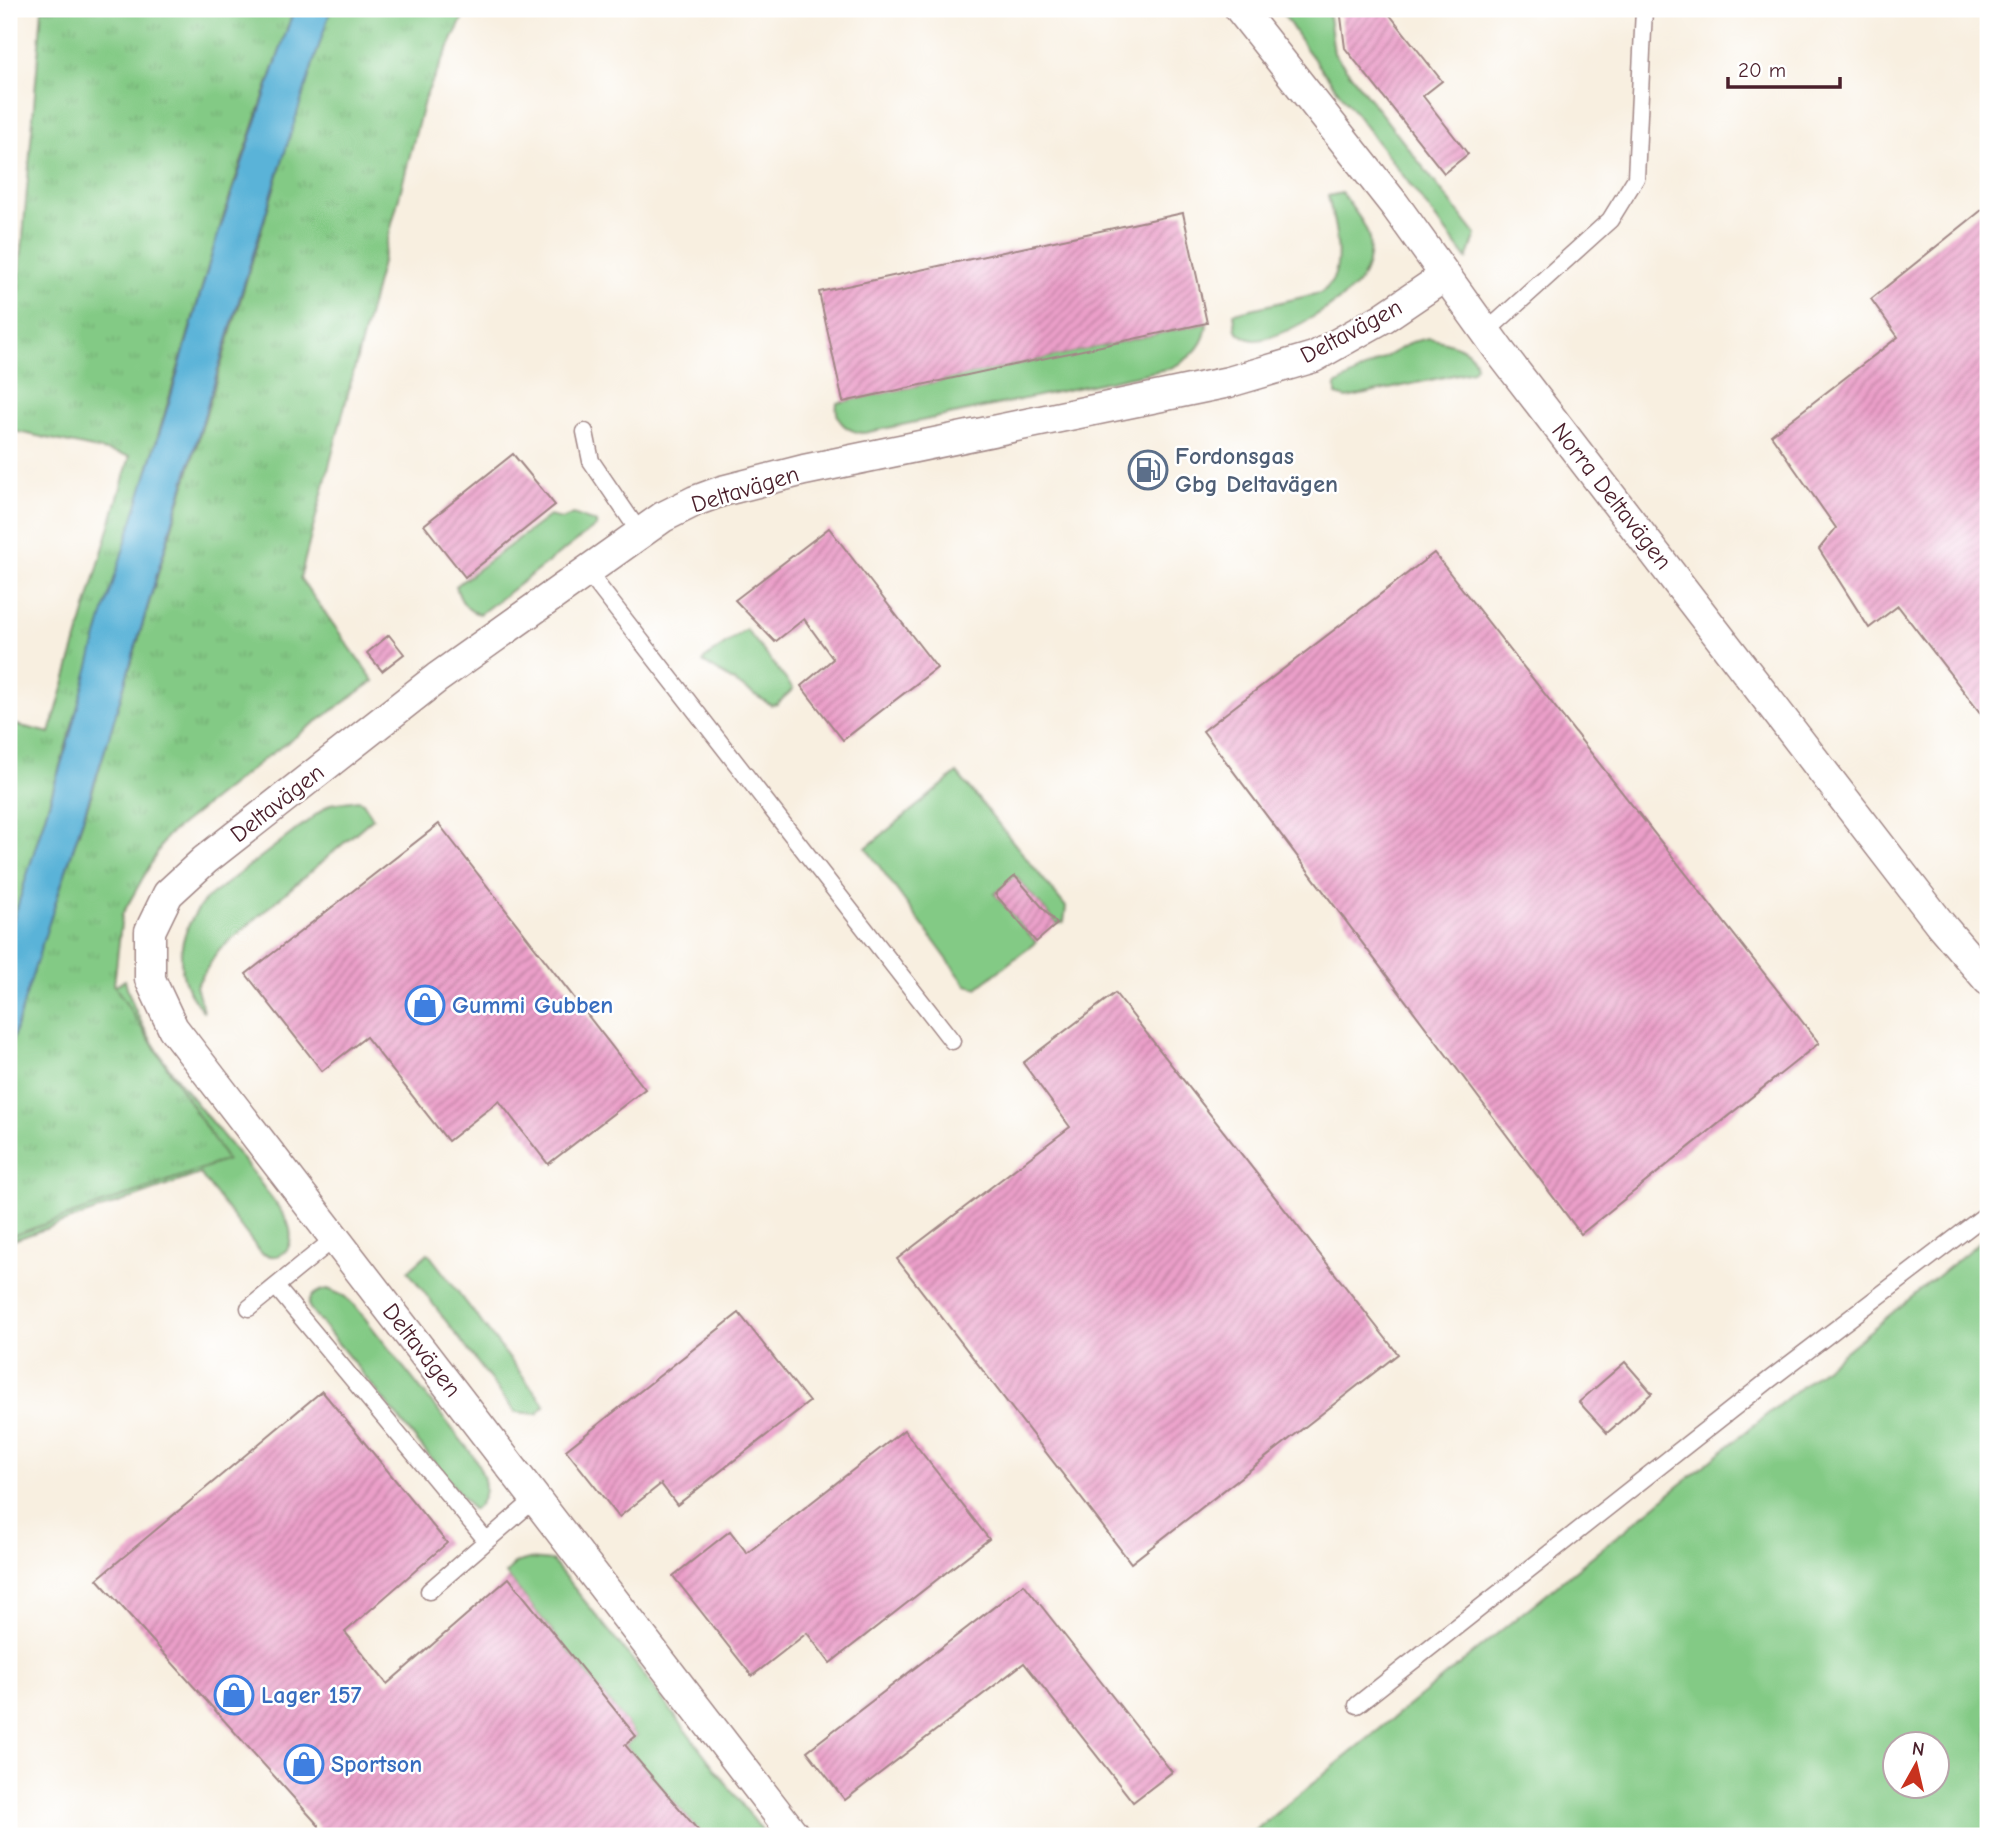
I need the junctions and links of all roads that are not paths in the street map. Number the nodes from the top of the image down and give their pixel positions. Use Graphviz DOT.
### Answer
graph roads {
  1 [pos="1240,9"];
  2 [pos="1644,9"];
  3 [pos="1444,276"];
  4 [pos="1486,332"];
  5 [pos="584,432"];
  6 [pos="640,533"];
  7 [pos="586,570"];
  8 [pos="1988,980"];
  9 [pos="952,1041"];
  10 [pos="1988,1213"];
  11 [pos="335,1238"];
  12 [pos="276,1287"];
  13 [pos="249,1308"];
  14 [pos="536,1499"];
  15 [pos="486,1540"];
  16 [pos="429,1591"];
  17 [pos="1357,1705"];
  18 [pos="795,1836"];
  1 -- 3 [label="street, Norra Deltavägen"];
  2 -- 4 [label="lane"];
  3 -- 4 [label="street, Norra Deltavägen"];
  3 -- 6 [label="street, Deltavägen"];
  4 -- 8 [label="street, Norra Deltavägen"];
  5 -- 6 [label="lane"];
  6 -- 7 [label="street, Deltavägen"];
  7 -- 9 [label="lane"];
  7 -- 11 [label="street, Deltavägen"];
  10 -- 17 [label="lane"];
  11 -- 12 [label="lane"];
  11 -- 14 [label="street, Deltavägen"];
  12 -- 13 [label="lane"];
  12 -- 15 [label="lane"];
  14 -- 15 [label="lane"];
  14 -- 18 [label="street, Deltavägen"];
  15 -- 16 [label="lane"];
}
